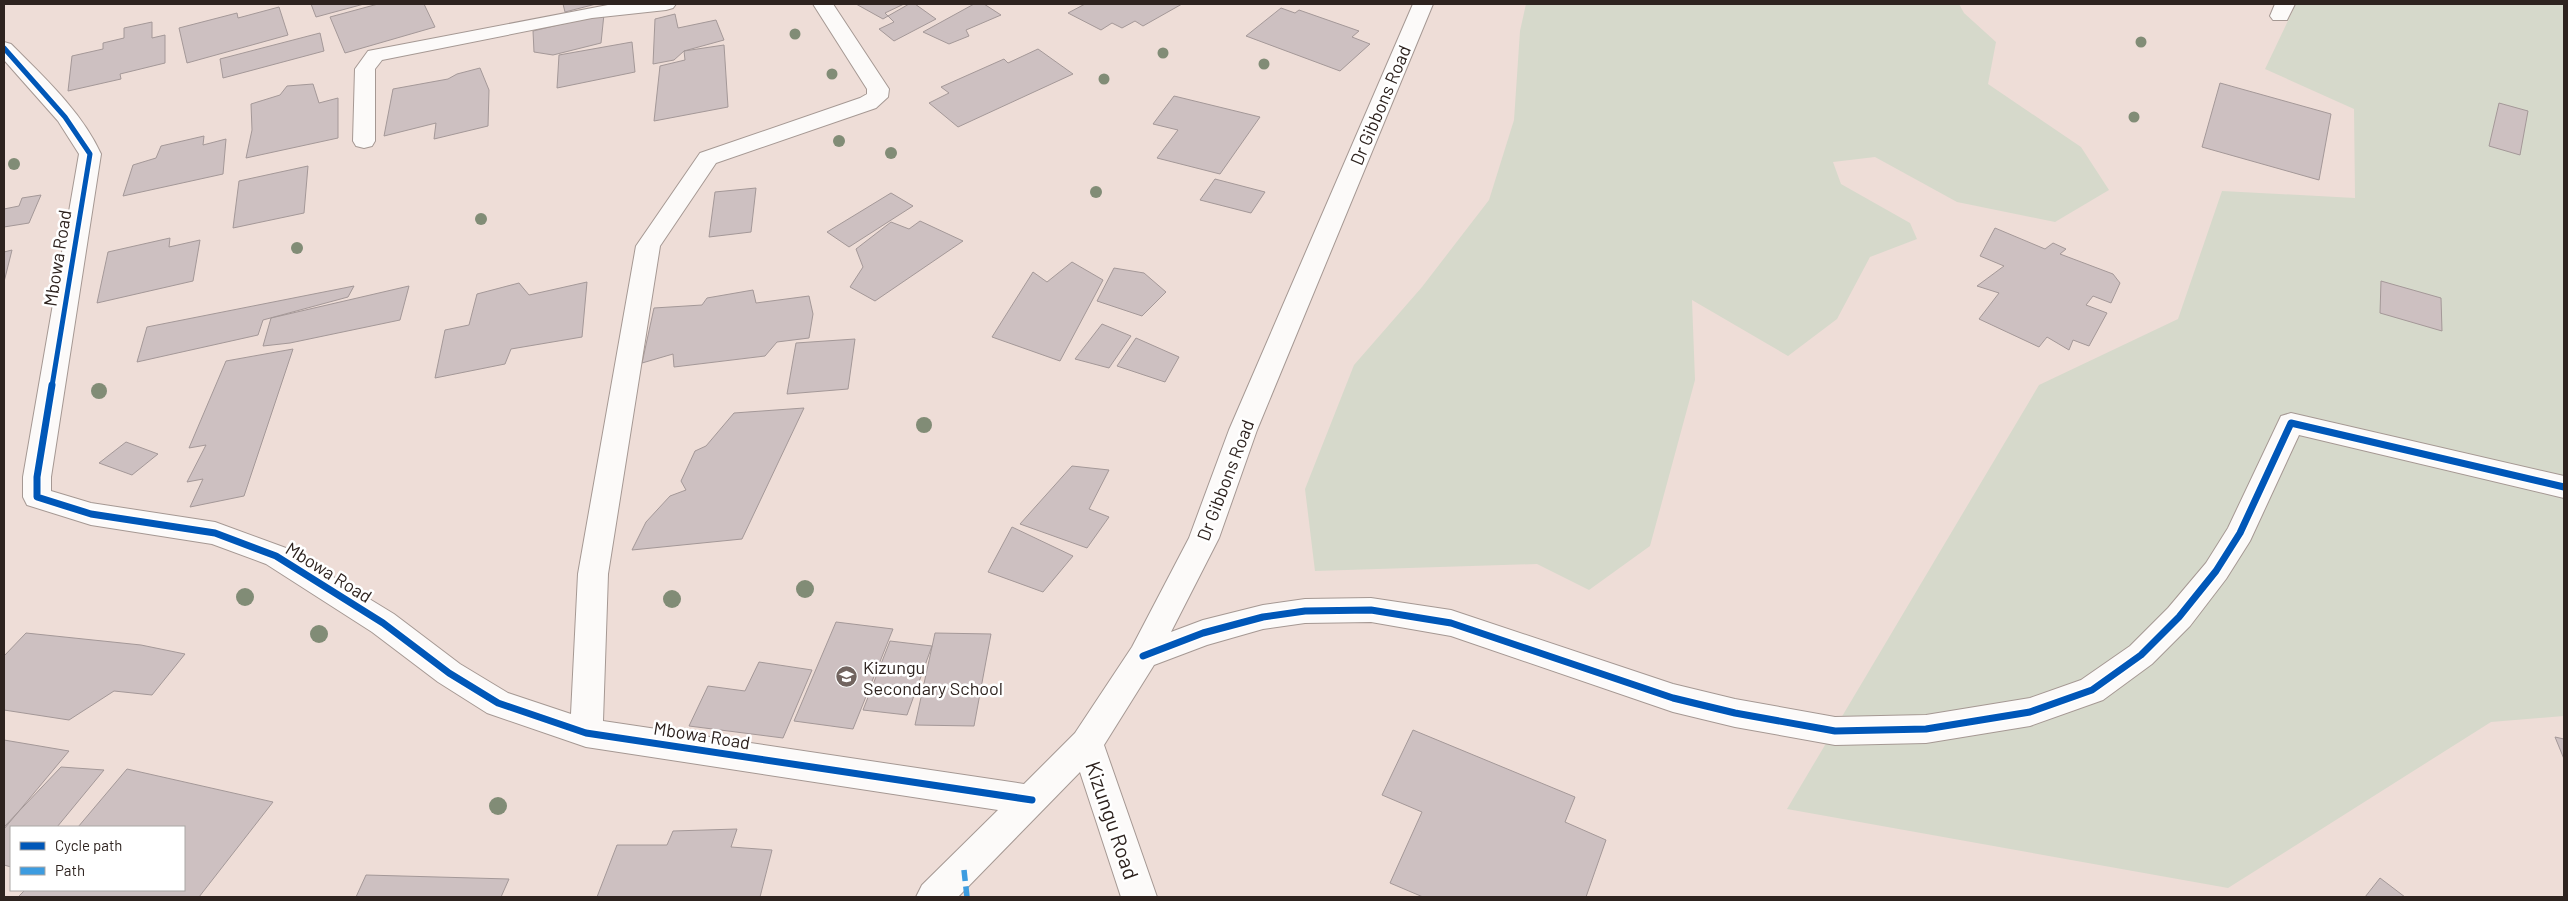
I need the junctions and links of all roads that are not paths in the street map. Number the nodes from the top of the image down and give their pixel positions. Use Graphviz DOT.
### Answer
graph roads {
  1 [pos="666,4"];
  2 [pos="823,4"];
  3 [pos="1421,4"];
  4 [pos="4,48"];
  5 [pos="364,141"];
  6 [pos="2564,487"];
  7 [pos="1143,656"];
  8 [pos="586,733"];
  9 [pos="1087,743"];
  10 [pos="1032,800"];
  11 [pos="934,897"];
  12 [pos="1139,897"];
  1 -- 5 [label="street"];
  2 -- 8 [label="street"];
  3 -- 7 [label="street, Dr Gibbons Road"];
  4 -- 8 [label="street, Mbowa Road"];
  6 -- 7 [label="street"];
  7 -- 9 [label="street, Dr Gibbons Road"];
  8 -- 10 [label="street, Mbowa Road"];
  9 -- 10 [label="street, Dr Gibbons Road"];
  9 -- 12 [label="street, Kizungu Road"];
  10 -- 11 [label="street, Dr Gibbons Road"];
}
